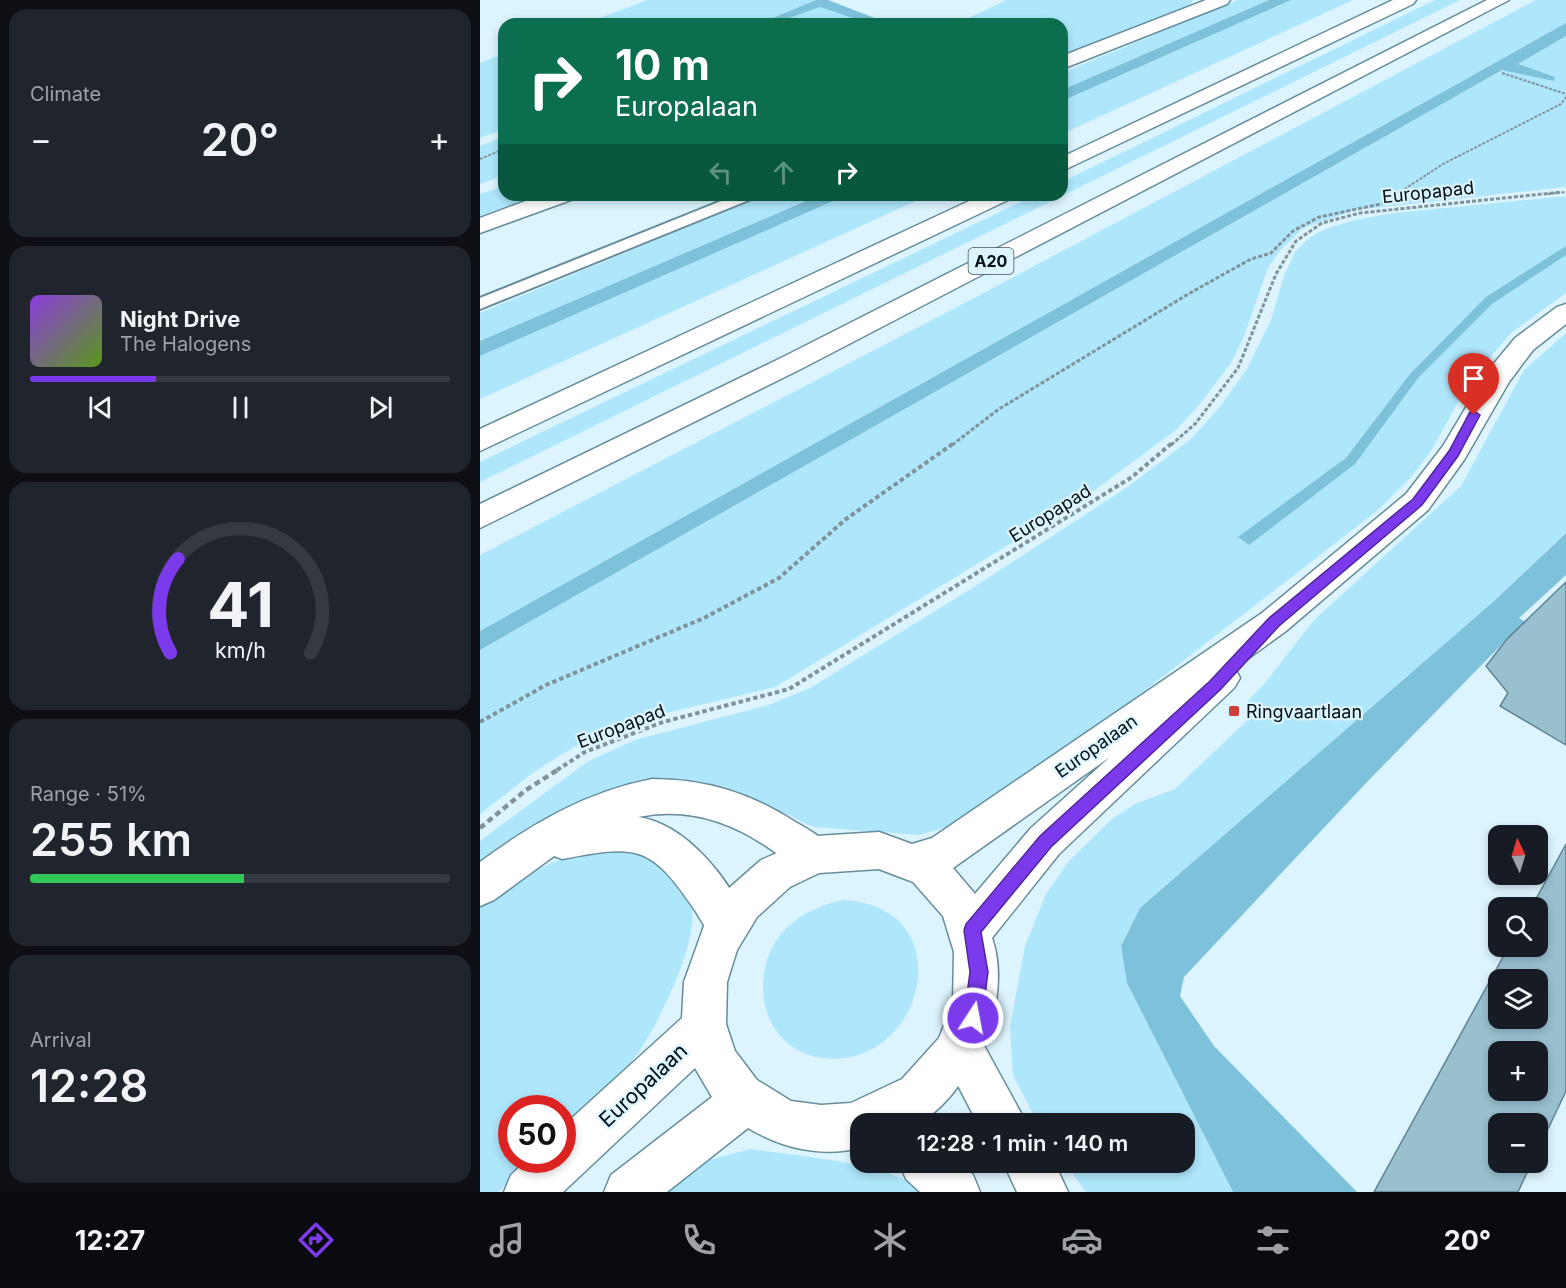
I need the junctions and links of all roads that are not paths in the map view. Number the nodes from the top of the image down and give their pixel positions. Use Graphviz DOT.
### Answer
graph roads {
  1 [pos="1221,0"];
  2 [pos="1407,0"];
  3 [pos="1500,0"];
  4 [pos="1068,61"];
  5 [pos="1068,162"];
  6 [pos="547,201"];
  7 [pos="734,201"];
  8 [pos="987,201"];
  9 [pos="480,226"];
  10 [pos="480,304"];
  11 [pos="1566,312"];
  12 [pos="480,441"];
  13 [pos="480,517"];
  14 [pos="1274,622"];
  15 [pos="531,848"];
  16 [pos="814,856"];
  17 [pos="914,862"];
  18 [pos="480,886"];
  19 [pos="727,923"];
  20 [pos="972,930"];
  21 [pos="705,1027"];
  22 [pos="960,1047"];
  23 [pos="746,1100"];
  24 [pos="890,1113"];
  25 [pos="998,1113"];
  26 [pos="850,1128"];
  27 [pos="935,1173"];
  28 [pos="1033,1173"];
  29 [pos="528,1192"];
  30 [pos="628,1192"];
  31 [pos="956,1192"];
  32 [pos="1044,1192"];
  1 -- 4 [label="main road"];
  2 -- 5 [label="main road"];
  3 -- 13 [label="main road, A20"];
  6 -- 9 [label="main road"];
  7 -- 10 [label="lane"];
  8 -- 12 [label="main road"];
  11 -- 14 [label="main road, Europalaan"];
  14 -- 17 [label="main road, Europalaan"];
  14 -- 20 [label="main road, Europalaan"];
  15 -- 16 [label="main road"];
  15 -- 18 [label="main road"];
  15 -- 19 [label="main road"];
  16 -- 17 [label="main road"];
  16 -- 19 [label="main road"];
  17 -- 20 [label="main road"];
  19 -- 21 [label="main road"];
  20 -- 22 [label="main road"];
  21 -- 23 [label="main road"];
  21 -- 29 [label="main road, Europalaan"];
  22 -- 24 [label="main road"];
  22 -- 25 [label="main road"];
  23 -- 26 [label="main road"];
  23 -- 30 [label="main road"];
  27 -- 31 [label="main road"];
  28 -- 32 [label="main road"];
}
